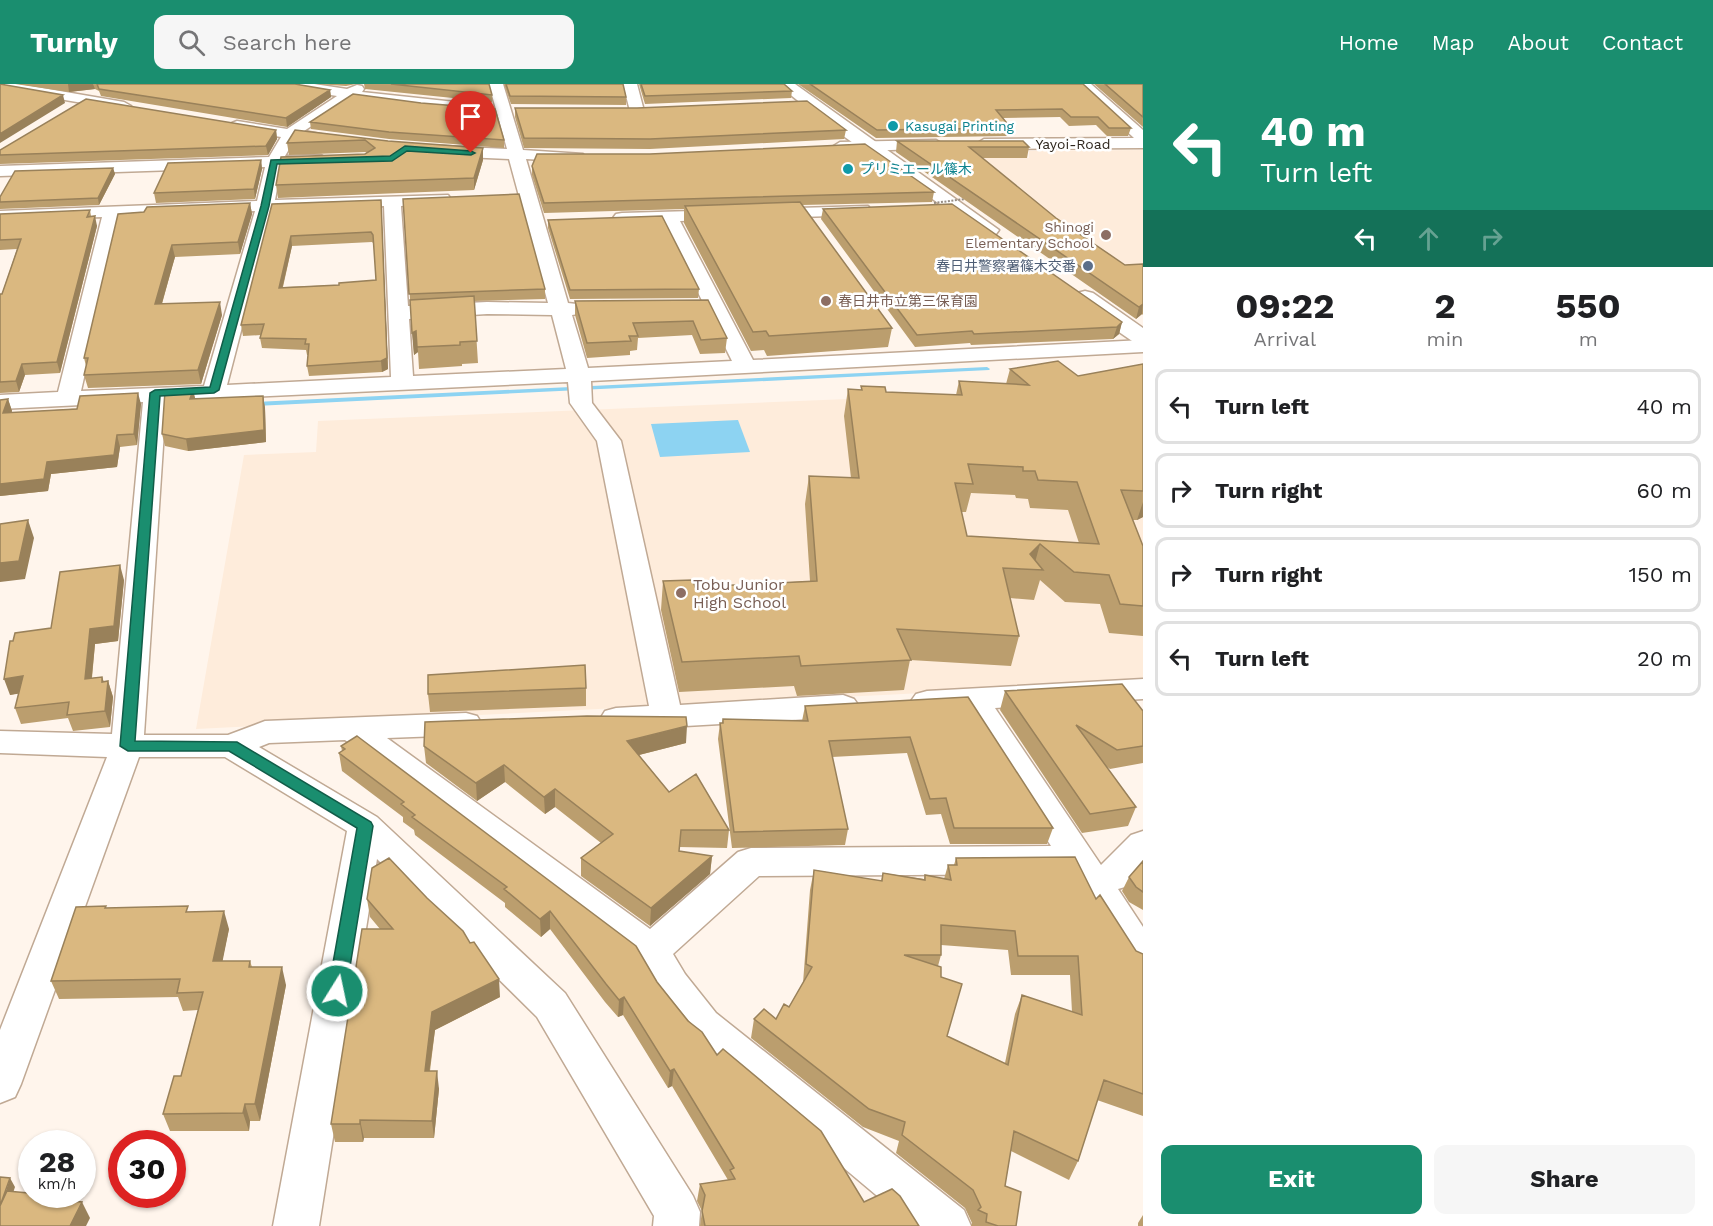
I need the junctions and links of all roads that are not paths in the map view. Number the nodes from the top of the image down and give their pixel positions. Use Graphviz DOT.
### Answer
graph roads {
  1 [pos="287,84"];
  2 [pos="496,84"];
  3 [pos="630,84"];
  4 [pos="785,84"];
  5 [pos="1083,84"];
  6 [pos="0,85"];
  7 [pos="102,89"];
  8 [pos="358,89"];
  9 [pos="85,100"];
  10 [pos="810,104"];
  11 [pos="786,105"];
  12 [pos="143,110"];
  13 [pos="502,110"];
  14 [pos="656,110"];
  15 [pos="66,111"];
  16 [pos="521,111"];
  17 [pos="618,111"];
  18 [pos="637,111"];
  19 [pos="222,123"];
  20 [pos="290,134"];
  21 [pos="1143,138"];
  22 [pos="345,142"];
  23 [pos="1143,143"];
  24 [pos="868,145"];
  25 [pos="826,147"];
  26 [pos="427,150"];
  27 [pos="515,156"];
  28 [pos="598,157"];
  29 [pos="333,160"];
  30 [pos="274,162"];
  31 [pos="0,171"];
  32 [pos="459,199"];
  33 [pos="392,202"];
  34 [pos="960,203"];
  35 [pos="933,205"];
  36 [pos="265,206"];
  37 [pos="874,210"];
  38 [pos="112,212"];
  39 [pos="804,212"];
  40 [pos="0,216"];
  41 [pos="669,217"];
  42 [pos="602,219"];
  43 [pos="535,220"];
  44 [pos="557,220"];
  45 [pos="818,232"];
  46 [pos="1002,240"];
  47 [pos="1068,286"];
  48 [pos="715,306"];
  49 [pos="691,307"];
  50 [pos="560,309"];
  51 [pos="596,309"];
  52 [pos="399,313"];
  53 [pos="895,338"];
  54 [pos="1143,338"];
  55 [pos="1143,346"];
  56 [pos="909,357"];
  57 [pos="746,367"];
  58 [pos="579,375"];
  59 [pos="402,382"];
  60 [pos="214,390"];
  61 [pos="68,398"];
  62 [pos="0,402"];
  63 [pos="154,404"];
  64 [pos="1143,689"];
  65 [pos="973,698"];
  66 [pos="902,702"];
  67 [pos="867,704"];
  68 [pos="667,716"];
  69 [pos="585,721"];
  70 [pos="492,724"];
  71 [pos="351,728"];
  72 [pos="0,742"];
  73 [pos="128,746"];
  74 [pos="231,746"];
  75 [pos="365,826"];
  76 [pos="1143,844"];
  77 [pos="1086,871"];
  78 [pos="651,951"];
  79 [pos="1143,958"];
  80 [pos="0,1084"];
  81 [pos="296,1226"];
  82 [pos="676,1226"];
  83 [pos="948,1226"];
  1 -- 8 [label="street"];
  2 -- 13 [label="street"];
  3 -- 18 [label="street"];
  4 -- 10 [label="main road"];
  5 -- 21 [label="street"];
  6 -- 9 [label="street"];
  7 -- 9 [label="street"];
  8 -- 13 [label="street"];
  8 -- 20 [label="street"];
  9 -- 12 [label="street"];
  9 -- 15 [label="street"];
  10 -- 11 [label="street"];
  10 -- 24 [label="main road"];
  13 -- 16 [label="street"];
  13 -- 27 [label="street"];
  14 -- 18 [label="street"];
  17 -- 18 [label="street"];
  19 -- 20 [label="street"];
  20 -- 22 [label="street"];
  20 -- 30 [label="street"];
  23 -- 24 [label="street, Yayoi-Road"];
  24 -- 25 [label="street, Yayoi-Road"];
  24 -- 34 [label="main road"];
  26 -- 27 [label="street"];
  27 -- 28 [label="street"];
  27 -- 43 [label="street"];
  29 -- 30 [label="street"];
  30 -- 31 [label="street"];
  30 -- 36 [label="street"];
  32 -- 33 [label="street"];
  33 -- 36 [label="street"];
  33 -- 52 [label="street"];
  34 -- 35 [label="street"];
  34 -- 46 [label="main road"];
  36 -- 38 [label="street"];
  36 -- 60 [label="street"];
  37 -- 39 [label="street"];
  38 -- 40 [label="street"];
  38 -- 61 [label="street"];
  39 -- 41 [label="street"];
  39 -- 45 [label="street"];
  41 -- 42 [label="street"];
  41 -- 48 [label="street"];
  43 -- 44 [label="street"];
  43 -- 50 [label="street"];
  47 -- 54 [label="main road"];
  48 -- 49 [label="street"];
  48 -- 57 [label="street"];
  50 -- 51 [label="street"];
  50 -- 52 [label="street"];
  50 -- 58 [label="street"];
  52 -- 59 [label="street"];
  53 -- 56 [label="street"];
  55 -- 56 [label="street"];
  56 -- 57 [label="street"];
  57 -- 58 [label="street"];
  58 -- 59 [label="street"];
  58 -- 68 [label="street"];
  59 -- 60 [label="street"];
  60 -- 63 [label="street"];
  61 -- 62 [label="street"];
  61 -- 63 [label="street"];
  63 -- 73 [label="street"];
  64 -- 65 [label="street"];
  65 -- 66 [label="street"];
  65 -- 77 [label="street"];
  67 -- 68 [label="street"];
  68 -- 69 [label="street"];
  70 -- 71 [label="street"];
  71 -- 74 [label="street"];
  71 -- 78 [label="street"];
  72 -- 73 [label="street"];
  73 -- 74 [label="street"];
  73 -- 80 [label="street"];
  74 -- 75 [label="street"];
  75 -- 81 [label="street"];
  75 -- 82 [label="street"];
  76 -- 77 [label="street"];
  77 -- 78 [label="street"];
  77 -- 79 [label="street"];
  78 -- 83 [label="street"];
}
